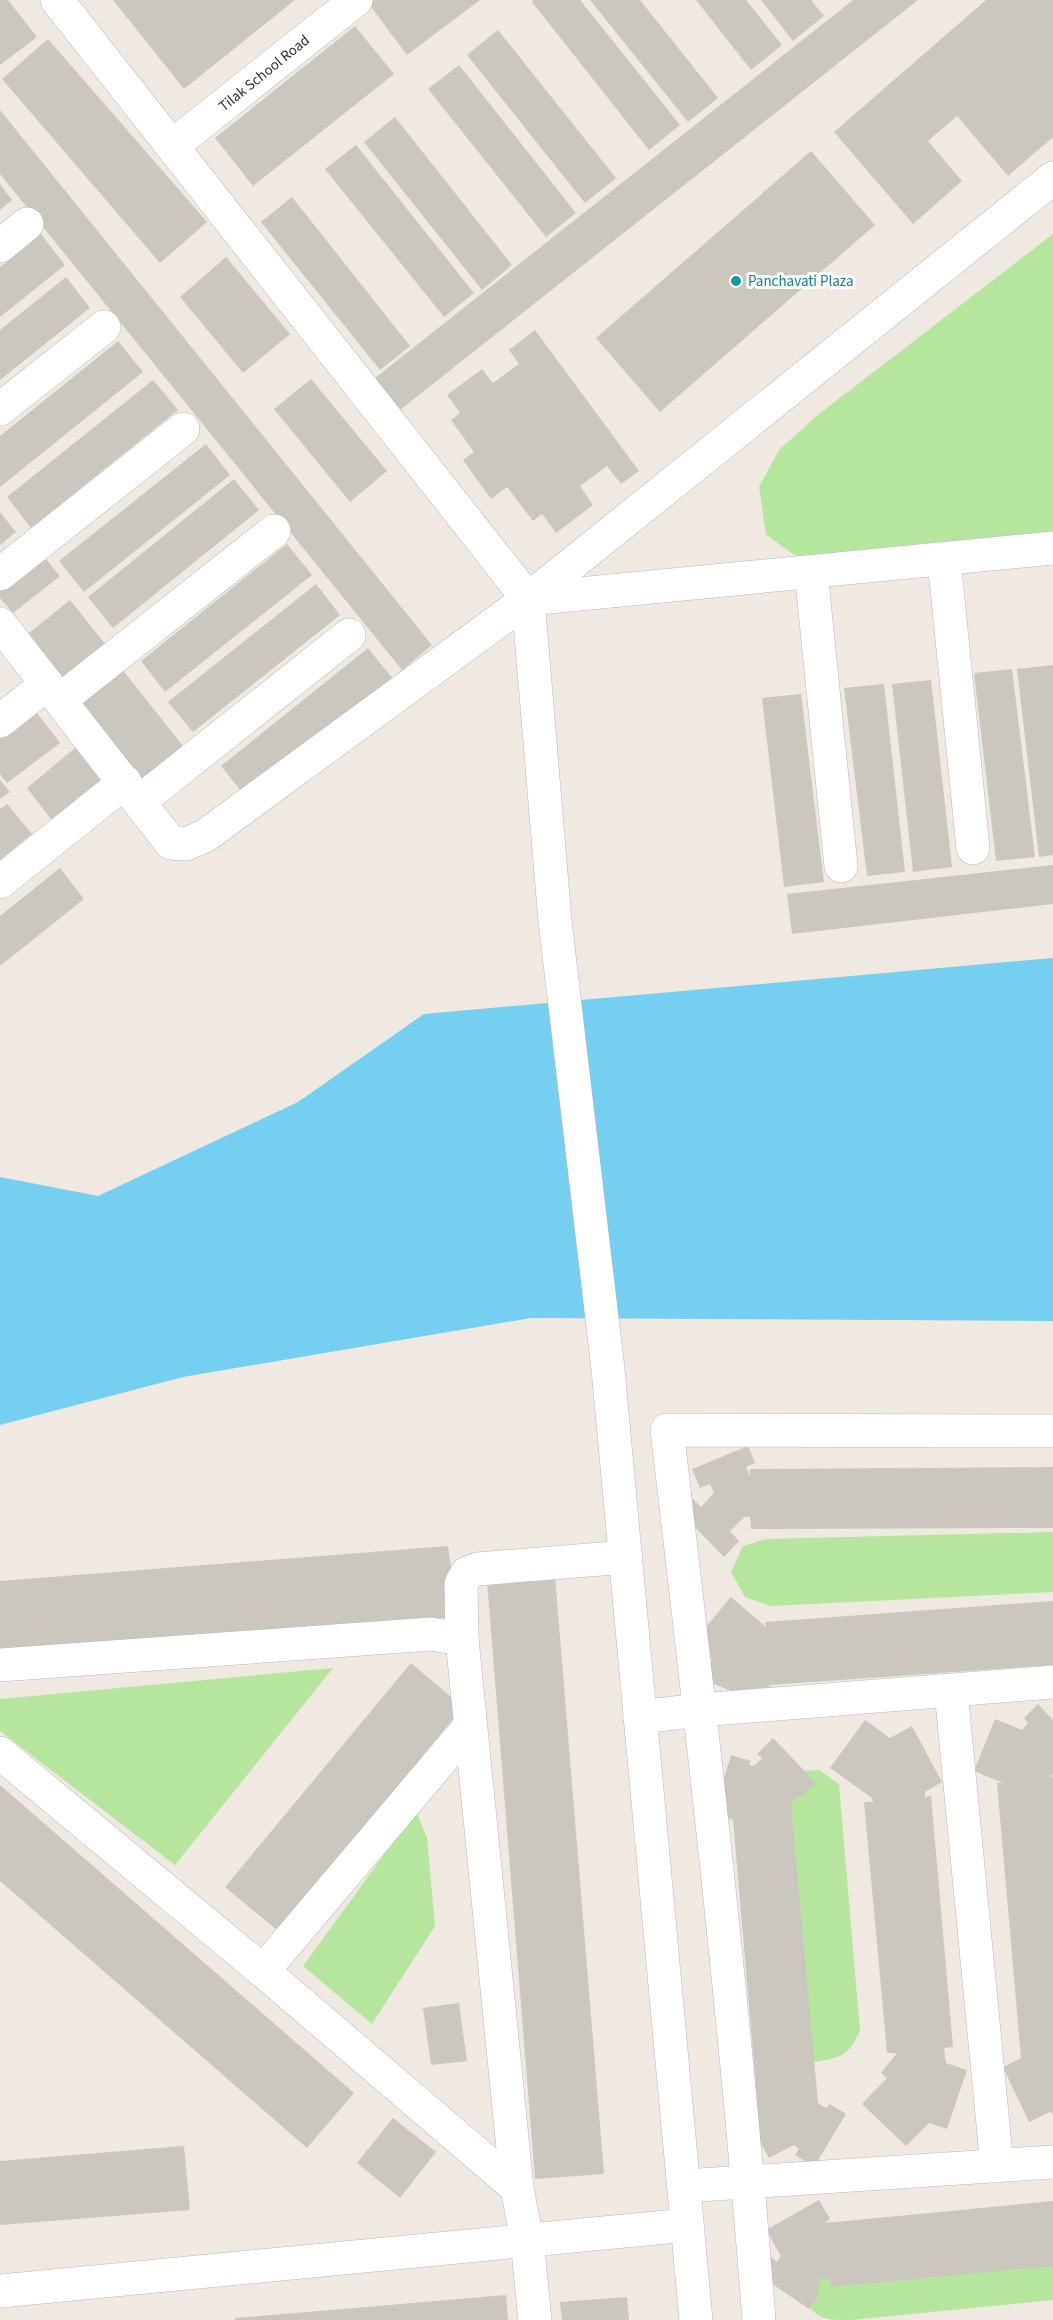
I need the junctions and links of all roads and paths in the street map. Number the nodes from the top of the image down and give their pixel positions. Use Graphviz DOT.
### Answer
graph roads {
  1 [pos="57,0"];
  2 [pos="356,0"];
  3 [pos="172,146"];
  4 [pos="1053,178"];
  5 [pos="27,224"];
  6 [pos="0,246"];
  7 [pos="104,327"];
  8 [pos="0,409"];
  9 [pos="183,429"];
  10 [pos="274,531"];
  11 [pos="1053,548"];
  12 [pos="944,559"];
  13 [pos="811,572"];
  14 [pos="0,574"];
  15 [pos="528,599"];
  16 [pos="0,624"];
  17 [pos="350,635"];
  18 [pos="54,692"];
  19 [pos="0,721"];
  20 [pos="133,792"];
  21 [pos="973,848"];
  22 [pos="841,866"];
  23 [pos="0,882"];
  24 [pos="1053,1431"];
  25 [pos="626,1557"];
  26 [pos="462,1639"];
  27 [pos="0,1665"];
  28 [pos="1053,1682"];
  29 [pos="951,1691"];
  30 [pos="700,1710"];
  31 [pos="640,1717"];
  32 [pos="470,1726"];
  33 [pos="0,1753"];
  34 [pos="263,1971"];
  35 [pos="1053,2162"];
  36 [pos="997,2166"];
  37 [pos="748,2181"];
  38 [pos="684,2186"];
  39 [pos="518,2188"];
  40 [pos="687,2225"];
  41 [pos="527,2240"];
  42 [pos="0,2291"];
  43 [pos="535,2320"];
  44 [pos="696,2320"];
  45 [pos="759,2320"];
  1 -- 3 [label="street"];
  2 -- 3 [label="street, Tilak School Road"];
  3 -- 15 [label="street"];
  4 -- 15 [label="street"];
  5 -- 6 [label="street"];
  7 -- 8 [label="street"];
  9 -- 14 [label="street"];
  10 -- 18 [label="street"];
  11 -- 12 [label="street"];
  12 -- 13 [label="street"];
  12 -- 21 [label="street"];
  13 -- 15 [label="street"];
  13 -- 22 [label="street"];
  15 -- 20 [label="street"];
  15 -- 25 [label="street"];
  16 -- 18 [label="street"];
  17 -- 20 [label="street"];
  18 -- 19 [label="street"];
  18 -- 20 [label="street"];
  20 -- 23 [label="street"];
  24 -- 30 [label="street"];
  25 -- 26 [label="street"];
  25 -- 31 [label="street"];
  26 -- 27 [label="street"];
  26 -- 32 [label="street"];
  28 -- 29 [label="street"];
  29 -- 30 [label="street"];
  29 -- 36 [label="street"];
  30 -- 31 [label="street"];
  30 -- 37 [label="street"];
  31 -- 38 [label="street"];
  32 -- 34 [label="street"];
  32 -- 39 [label="street"];
  33 -- 34 [label="street"];
  34 -- 39 [label="street"];
  35 -- 36 [label="street"];
  36 -- 37 [label="street"];
  37 -- 38 [label="street"];
  37 -- 45 [label="street"];
  38 -- 40 [label="street"];
  39 -- 41 [label="street"];
  40 -- 41 [label="street"];
  40 -- 44 [label="street"];
  41 -- 42 [label="street"];
  41 -- 43 [label="street"];
}
